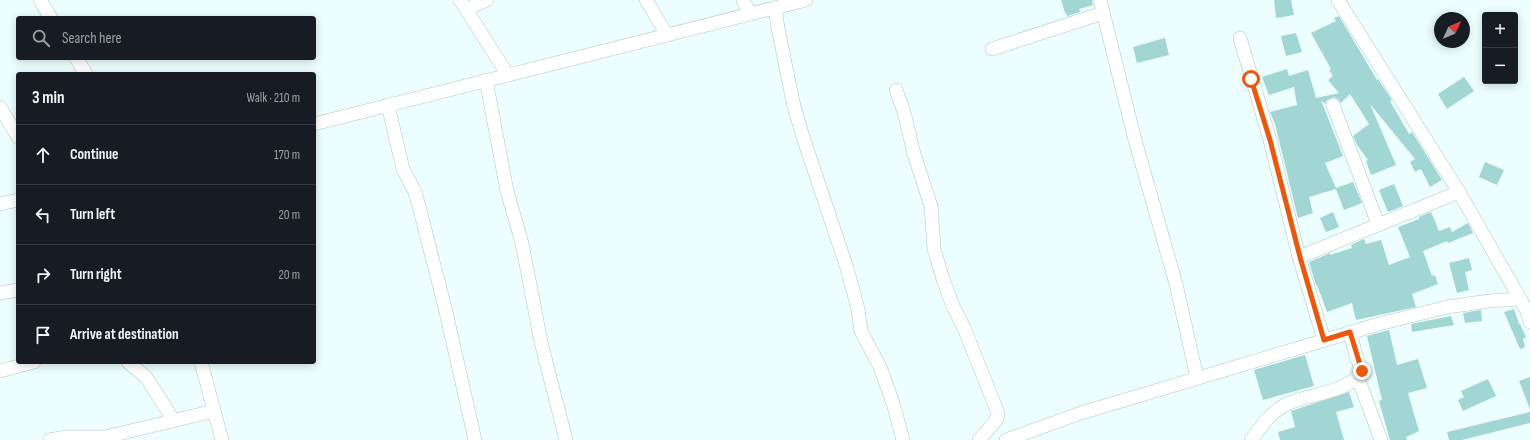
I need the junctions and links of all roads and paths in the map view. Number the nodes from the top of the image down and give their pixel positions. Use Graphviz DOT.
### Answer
graph roads {
  1 [pos="40,0"];
  2 [pos="487,0"];
  3 [pos="646,0"];
  4 [pos="742,0"];
  5 [pos="806,0"];
  6 [pos="1338,0"];
  7 [pos="463,4"];
  8 [pos="1102,6"];
  9 [pos="775,8"];
  10 [pos="750,14"];
  11 [pos="50,16"];
  12 [pos="667,35"];
  13 [pos="1240,38"];
  14 [pos="992,49"];
  15 [pos="77,60"];
  16 [pos="85,72"];
  17 [pos="508,74"];
  18 [pos="486,80"];
  19 [pos="896,90"];
  20 [pos="388,105"];
  21 [pos="1333,105"];
  22 [pos="0,107"];
  23 [pos="316,123"];
  24 [pos="16,134"];
  25 [pos="1459,192"];
  26 [pos="16,200"];
  27 [pos="0,204"];
  28 [pos="1378,224"];
  29 [pos="1300,257"];
  30 [pos="16,290"];
  31 [pos="0,294"];
  32 [pos="1520,299"];
  33 [pos="1529,314"];
  34 [pos="1350,332"];
  35 [pos="1324,340"];
  36 [pos="26,364"];
  37 [pos="130,364"];
  38 [pos="202,364"];
  39 [pos="0,371"];
  40 [pos="1197,378"];
  41 [pos="1358,378"];
  42 [pos="214,411"];
  43 [pos="174,421"];
  44 [pos="50,440"];
  45 [pos="222,440"];
  46 [pos="475,440"];
  47 [pos="566,440"];
  48 [pos="903,440"];
  49 [pos="979,440"];
  50 [pos="1006,440"];
  51 [pos="1251,440"];
  52 [pos="1381,440"];
  1 -- 11 [label="street"];
  2 -- 7 [label="street"];
  3 -- 12 [label="street"];
  4 -- 10 [label="street"];
  5 -- 9 [label="street"];
  6 -- 25 [label="street"];
  7 -- 17 [label="street"];
  8 -- 14 [label="street"];
  8 -- 40 [label="street"];
  9 -- 10 [label="street"];
  9 -- 48 [label="street"];
  10 -- 12 [label="street"];
  12 -- 17 [label="street"];
  13 -- 29 [label="street"];
  15 -- 16 [label="street"];
  17 -- 18 [label="street"];
  18 -- 20 [label="street"];
  18 -- 47 [label="street"];
  19 -- 49 [label="street"];
  20 -- 23 [label="street"];
  20 -- 46 [label="street"];
  21 -- 28 [label="street"];
  22 -- 24 [label="street"];
  25 -- 28 [label="street"];
  25 -- 32 [label="street"];
  26 -- 27 [label="street"];
  28 -- 29 [label="street"];
  29 -- 35 [label="street"];
  30 -- 31 [label="street"];
  32 -- 33 [label="street"];
  32 -- 34 [label="street"];
  34 -- 35 [label="street"];
  34 -- 41 [label="street"];
  35 -- 40 [label="street"];
  36 -- 39 [label="street"];
  37 -- 43 [label="street"];
  38 -- 42 [label="street"];
  40 -- 50 [label="street"];
  41 -- 51 [label="street"];
  41 -- 52 [label="street"];
  42 -- 43 [label="street"];
  42 -- 45 [label="street"];
  43 -- 44 [label="street"];
}
